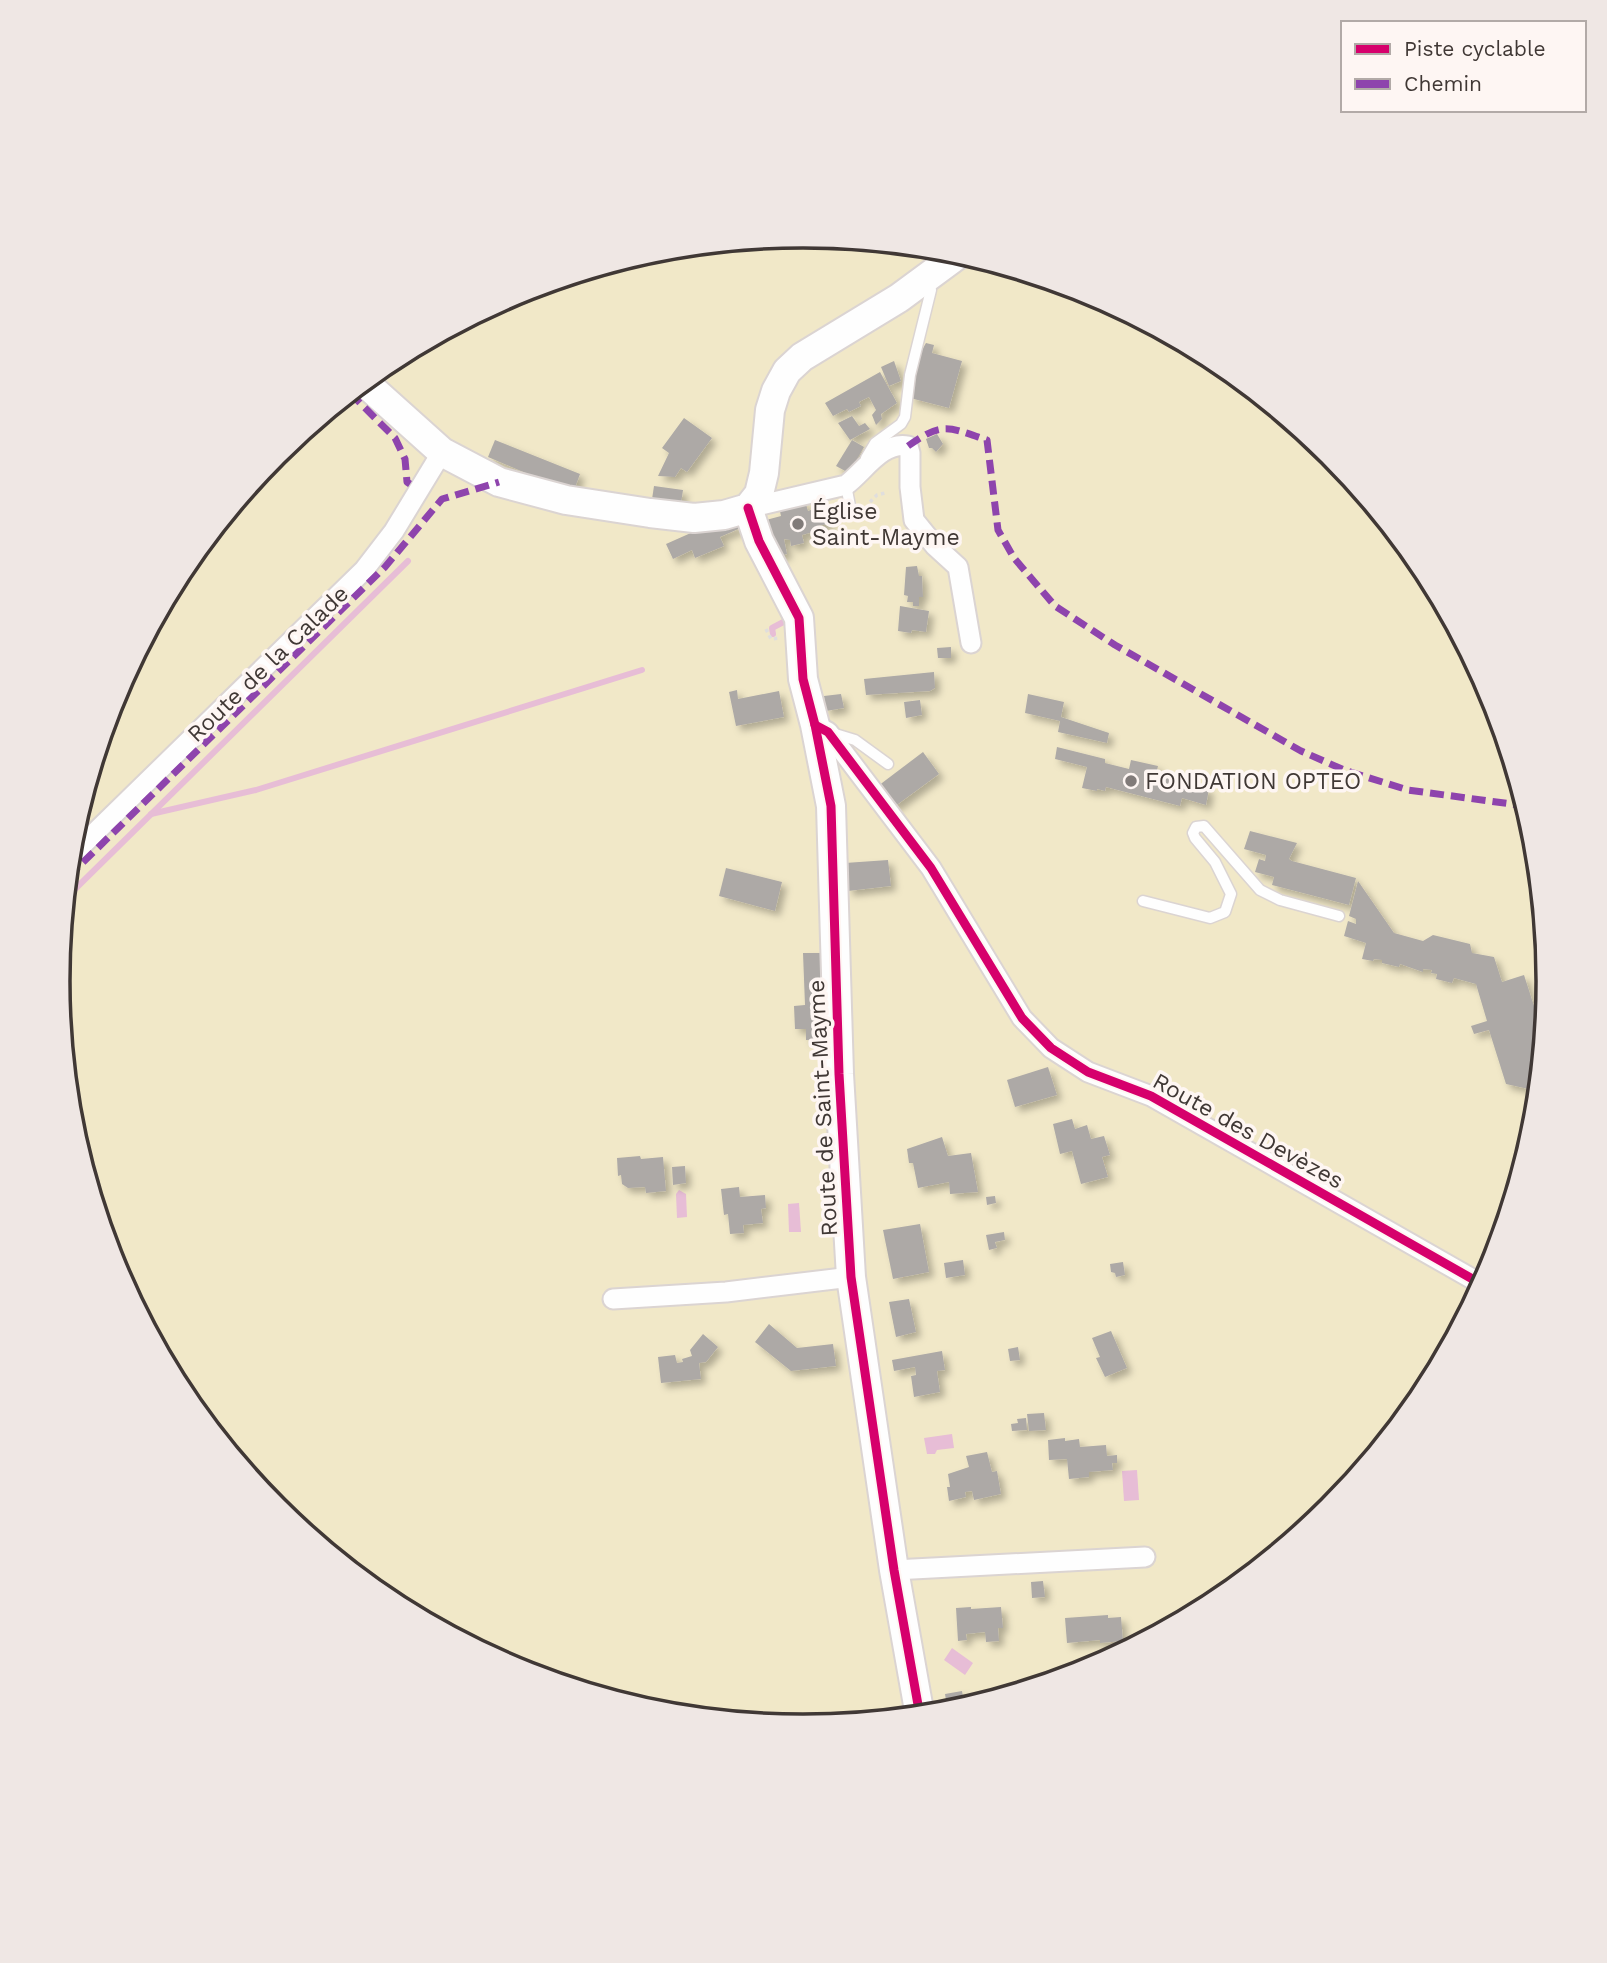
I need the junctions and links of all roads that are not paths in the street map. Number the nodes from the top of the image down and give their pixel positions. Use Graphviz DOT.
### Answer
graph roads {
  1 [pos="948,262"];
  2 [pos="927,279"];
  3 [pos="372,389"];
  4 [pos="442,452"];
  5 [pos="863,467"];
  6 [pos="846,485"];
  7 [pos="850,506"];
  8 [pos="748,508"];
  9 [pos="971,643"];
  10 [pos="821,729"];
  11 [pos="888,764"];
  12 [pos="83,844"];
  13 [pos="1143,901"];
  14 [pos="1339,916"];
  15 [pos="851,1277"];
  16 [pos="1473,1279"];
  17 [pos="612,1299"];
  18 [pos="1145,1557"];
  19 [pos="894,1570"];
  20 [pos="918,1706"];
  1 -- 2 [label="street"];
  2 -- 5 [label="lane"];
  2 -- 8 [label="street"];
  3 -- 4 [label="street"];
  4 -- 8 [label="street"];
  4 -- 12 [label="street, Route de la Calade"];
  5 -- 6 [label="street"];
  5 -- 9 [label="street"];
  6 -- 7 [label="lane"];
  6 -- 8 [label="street"];
  8 -- 10 [label="street, Route de Saint-Mayme"];
  10 -- 11 [label="lane"];
  10 -- 15 [label="street, Route de Saint-Mayme"];
  10 -- 16 [label="street, Route des Devèzes"];
  13 -- 14 [label="lane"];
  15 -- 17 [label="street"];
  15 -- 19 [label="street, Route de Saint-Mayme"];
  18 -- 19 [label="street"];
  19 -- 20 [label="street, Route de Saint-Mayme"];
}
